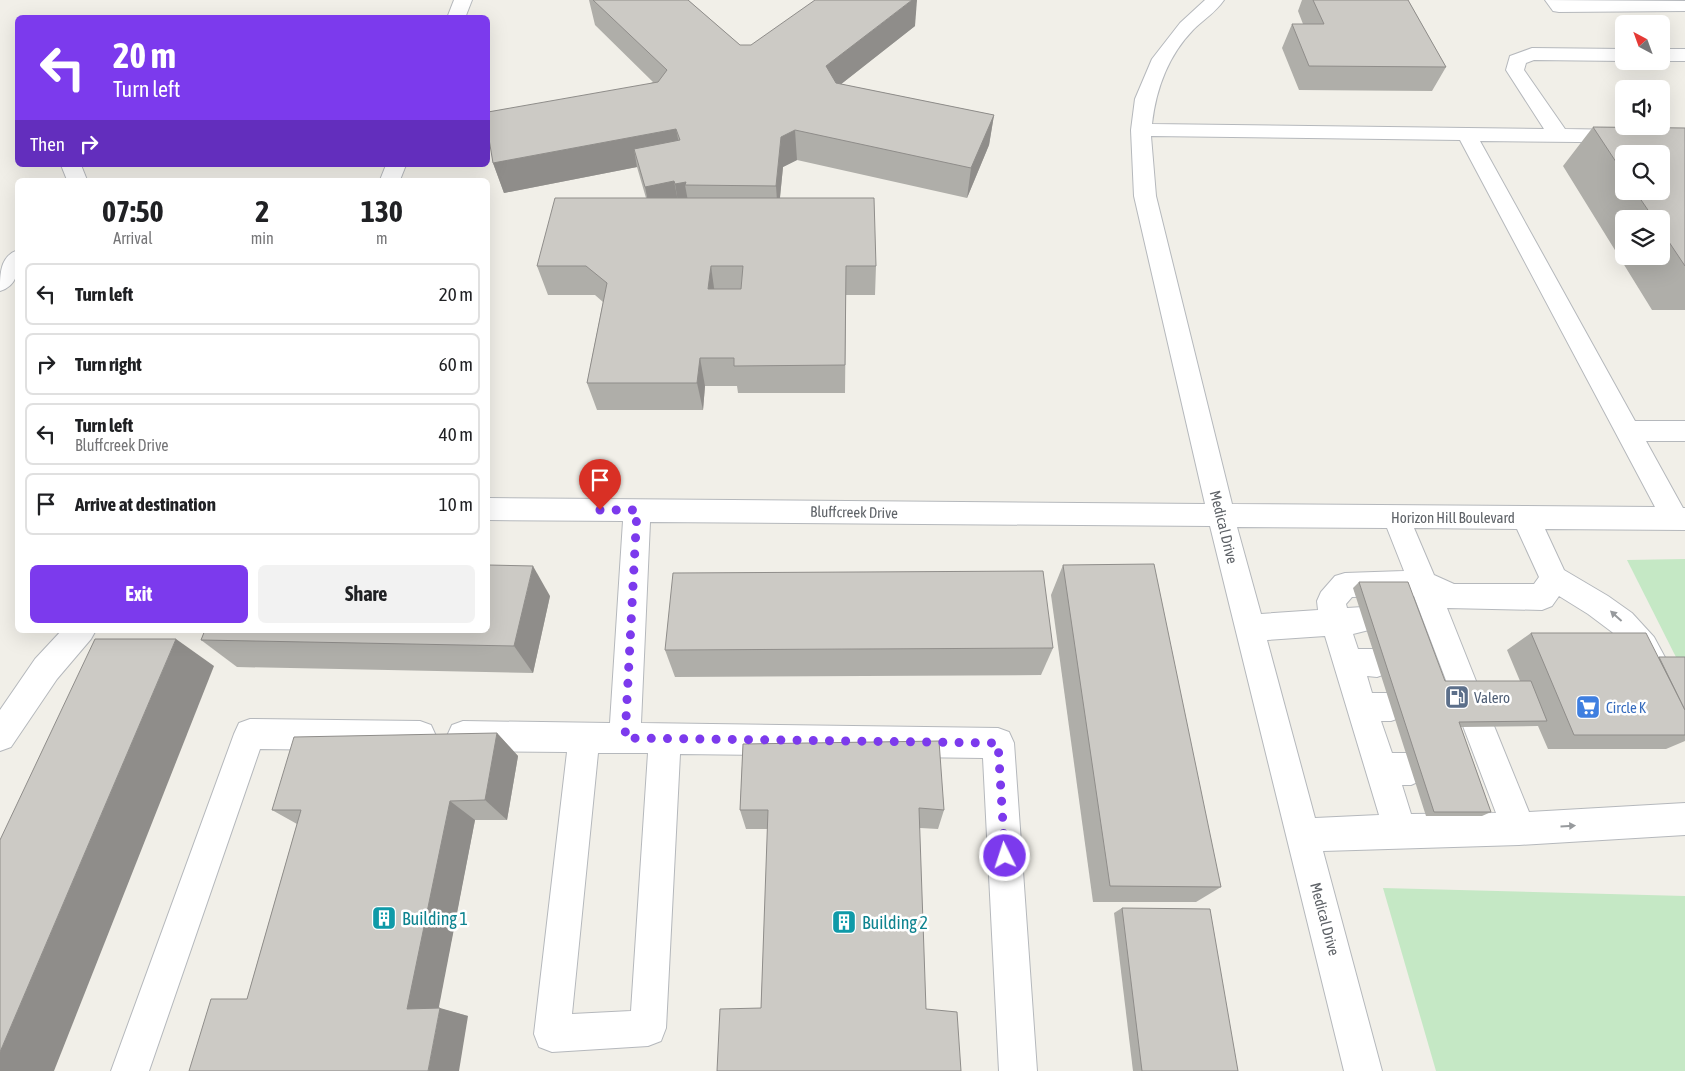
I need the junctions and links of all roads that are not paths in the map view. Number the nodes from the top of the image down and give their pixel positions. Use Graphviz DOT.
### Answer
graph roads {
  1 [pos="463,0"];
  2 [pos="1215,0"];
  3 [pos="1554,0"];
  4 [pos="1685,6"];
  5 [pos="457,15"];
  6 [pos="1615,54"];
  7 [pos="1670,55"];
  8 [pos="1685,55"];
  9 [pos="1140,130"];
  10 [pos="1467,135"];
  11 [pos="1559,136"];
  12 [pos="1685,137"];
  13 [pos="15,262"];
  14 [pos="0,283"];
  15 [pos="1627,431"];
  16 [pos="1685,432"];
  17 [pos="490,510"];
  18 [pos="637,510"];
  19 [pos="1221,516"];
  20 [pos="1396,517"];
  21 [pos="1526,518"];
  22 [pos="1680,519"];
  23 [pos="1554,580"];
  24 [pos="1423,583"];
  25 [pos="1349,621"];
  26 [pos="1250,628"];
  27 [pos="78,633"];
  28 [pos="1346,662"];
  29 [pos="1377,663"];
  30 [pos="1657,668"];
  31 [pos="1449,671"];
  32 [pos="1361,707"];
  33 [pos="1391,707"];
  34 [pos="1479,726"];
  35 [pos="0,736"];
  36 [pos="584,738"];
  37 [pos="625,738"];
  38 [pos="665,739"];
  39 [pos="1685,819"];
  40 [pos="1520,829"];
  41 [pos="1400,831"];
  42 [pos="1303,835"];
  43 [pos="130,1071"];
  44 [pos="1018,1071"];
  45 [pos="1363,1071"];
  1 -- 5 [label="street"];
  2 -- 9 [label="street, Medical Drive"];
  3 -- 4 [label="street"];
  6 -- 11 [label="street"];
  7 -- 8 [label="street"];
  9 -- 10 [label="street"];
  9 -- 19 [label="street, Medical Drive"];
  10 -- 11 [label="street"];
  10 -- 15 [label="street"];
  11 -- 12 [label="street"];
  13 -- 14 [label="street"];
  15 -- 16 [label="street"];
  15 -- 22 [label="street"];
  17 -- 18 [label="street, Bluffcreek Drive"];
  18 -- 19 [label="street, Bluffcreek Drive"];
  18 -- 37 [label="street"];
  19 -- 20 [label="street, Horizon Hill Boulevard"];
  19 -- 26 [label="street, Medical Drive"];
  20 -- 21 [label="street, Horizon Hill Boulevard"];
  20 -- 24 [label="street"];
  21 -- 22 [label="street, Horizon Hill Boulevard"];
  21 -- 23 [label="street"];
  23 -- 24 [label="street"];
  30 -- 23 [label="street, one-way"];
  24 -- 25 [label="street"];
  24 -- 31 [label="street"];
  25 -- 26 [label="street"];
  25 -- 28 [label="street"];
  26 -- 42 [label="street, Medical Drive"];
  27 -- 35 [label="street"];
  28 -- 29 [label="street"];
  28 -- 32 [label="street"];
  32 -- 33 [label="street"];
  32 -- 41 [label="street"];
  34 -- 40 [label="street"];
  36 -- 37 [label="street"];
  36 -- 38 [label="street"];
  36 -- 43 [label="street"];
  37 -- 38 [label="street"];
  38 -- 44 [label="street"];
  40 -- 39 [label="street, one-way"];
  40 -- 41 [label="street"];
  41 -- 42 [label="street"];
  42 -- 45 [label="street, Medical Drive"];
}
